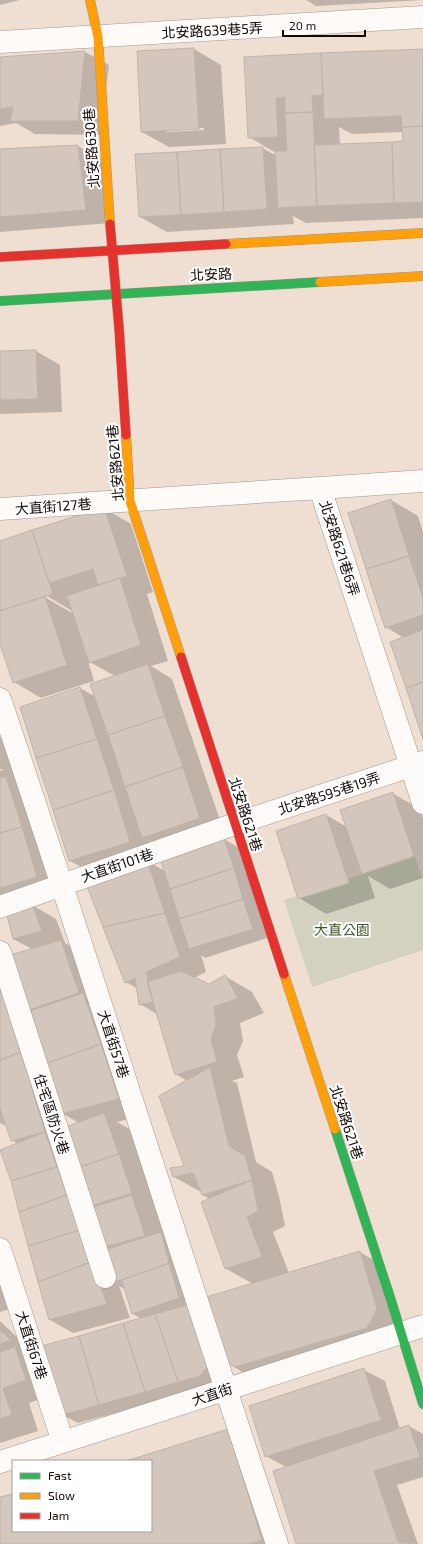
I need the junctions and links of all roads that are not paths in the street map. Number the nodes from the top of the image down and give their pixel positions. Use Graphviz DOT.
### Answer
graph roads {
  1 [pos="90,0"];
  2 [pos="423,18"];
  3 [pos="98,37"];
  4 [pos="0,42"];
  5 [pos="423,233"];
  6 [pos="112,252"];
  7 [pos="0,257"];
  8 [pos="423,276"];
  9 [pos="116,294"];
  10 [pos="0,301"];
  11 [pos="423,481"];
  12 [pos="320,488"];
  13 [pos="130,501"];
  14 [pos="0,509"];
  15 [pos="0,699"];
  16 [pos="417,764"];
  17 [pos="423,802"];
  18 [pos="235,824"];
  19 [pos="62,884"];
  20 [pos="0,907"];
  21 [pos="0,952"];
  22 [pos="0,1249"];
  23 [pos="105,1277"];
  24 [pos="423,1326"];
  25 [pos="400,1332"];
  26 [pos="225,1390"];
  27 [pos="423,1404"];
  28 [pos="63,1442"];
  29 [pos="0,1462"];
  30 [pos="277,1544"];
  1 -- 3 [label="street, 北安路630巷"];
  2 -- 3 [label="street, 北安路639巷5弄"];
  3 -- 4 [label="street, 北安路639巷5弄"];
  3 -- 6 [label="street, 北安路630巷"];
  5 -- 6 [label="street, 北安路"];
  6 -- 7 [label="street, 北安路"];
  6 -- 9 [label="street, 北安路630巷"];
  8 -- 9 [label="street, 北安路"];
  9 -- 10 [label="street, 北安路"];
  9 -- 13 [label="street, 北安路621巷"];
  11 -- 12 [label="street"];
  12 -- 13 [label="street, 北安路621巷6弄"];
  12 -- 16 [label="street, 北安路621巷6弄"];
  13 -- 14 [label="street, 大直街127巷"];
  13 -- 18 [label="street, 北安路621巷"];
  15 -- 19 [label="street, 大直街57巷"];
  16 -- 17 [label="street, 北安路621巷6弄"];
  16 -- 18 [label="street, 北安路595巷19弄"];
  18 -- 19 [label="street, 大直街101巷"];
  18 -- 25 [label="street, 北安路621巷"];
  19 -- 20 [label="street, 大直街101巷"];
  19 -- 26 [label="street, 大直街57巷"];
  21 -- 23 [label="street, 住宅區防火巷"];
  22 -- 28 [label="street, 大直街67巷"];
  24 -- 25 [label="street, 大直街"];
  25 -- 26 [label="street, 大直街"];
  25 -- 27 [label="street, 北安路621巷"];
  26 -- 28 [label="street, 大直街"];
  26 -- 30 [label="street, 大直街57巷"];
  28 -- 29 [label="street, 大直街"];
}
